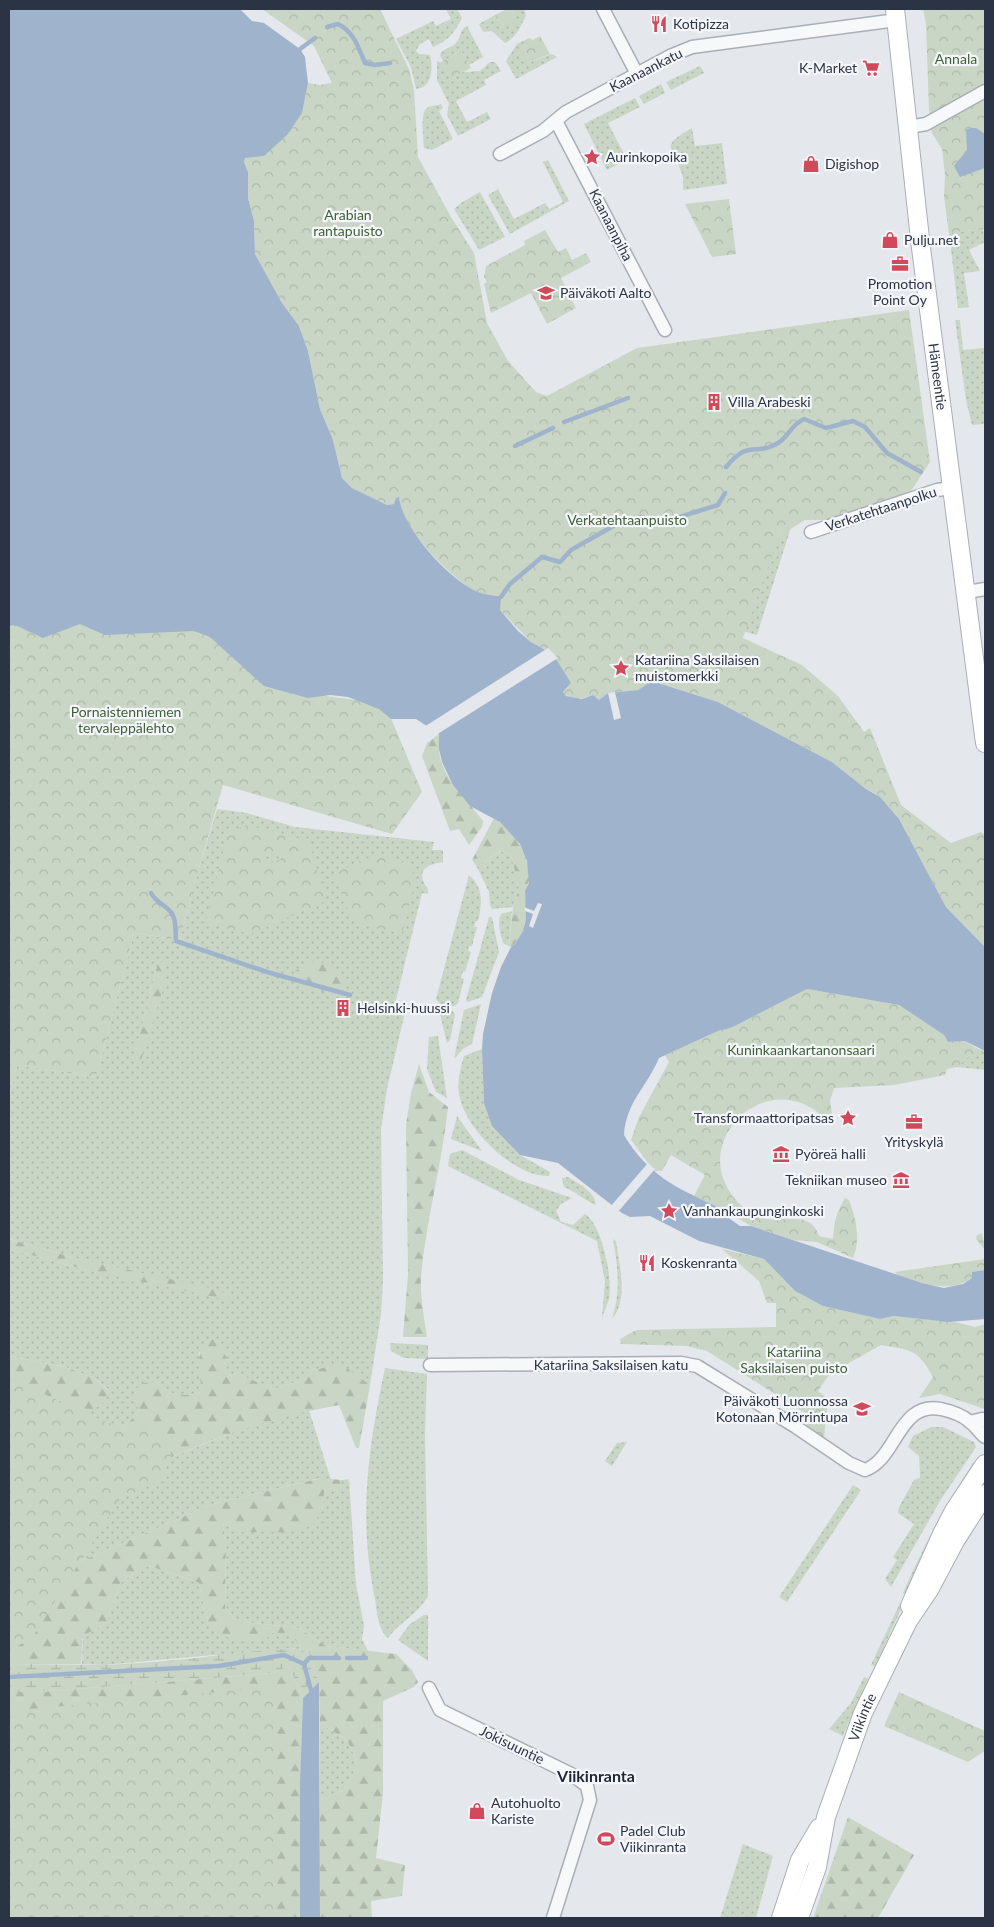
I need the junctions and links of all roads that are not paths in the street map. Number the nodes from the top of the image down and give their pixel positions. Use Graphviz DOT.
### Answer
graph roads {
  1 [pos="602,9"];
  2 [pos="896,14"];
  3 [pos="637,74"];
  4 [pos="985,91"];
  5 [pos="556,121"];
  6 [pos="909,127"];
  7 [pos="500,154"];
  8 [pos="665,330"];
  9 [pos="952,488"];
  10 [pos="811,532"];
  11 [pos="985,590"];
  12 [pos="967,592"];
  13 [pos="985,742"];
  14 [pos="430,1365"];
  15 [pos="985,1421"];
  16 [pos="970,1422"];
  17 [pos="985,1437"];
  18 [pos="985,1464"];
  19 [pos="985,1494"];
  20 [pos="908,1621"];
  21 [pos="429,1688"];
  22 [pos="826,1817"];
  23 [pos="554,1918"];
  24 [pos="781,1918"];
  25 [pos="799,1918"];
  1 -- 3 [label="street"];
  2 -- 3 [label="street, Kaanaankatu"];
  2 -- 6 [label="main road, Hämeentie"];
  3 -- 5 [label="street, Kaanaankatu"];
  4 -- 6 [label="street"];
  5 -- 7 [label="street, Kaanaankatu"];
  5 -- 8 [label="street, Kaanaanpiha"];
  6 -- 9 [label="main road, Hämeentie"];
  9 -- 10 [label="street, Verkatehtaanpolku"];
  9 -- 12 [label="main road, Hämeentie"];
  11 -- 12 [label="street"];
  12 -- 13 [label="main road, Hämeentie"];
  14 -- 16 [label="street, Katariina Saksilaisen katu"];
  15 -- 16 [label="street, Katariina Saksilaisen katu"];
  16 -- 17 [label="street, Katariina Saksilaisen katu"];
  18 -- 20 [label="main road, Viikintie"];
  19 -- 20 [label="main road, Viikintie"];
  20 -- 22 [label="main road, Viikintie"];
  21 -- 23 [label="street, Jokisuuntie"];
  22 -- 24 [label="main road, Viikintie"];
  22 -- 25 [label="main road, Viikintie"];
}
